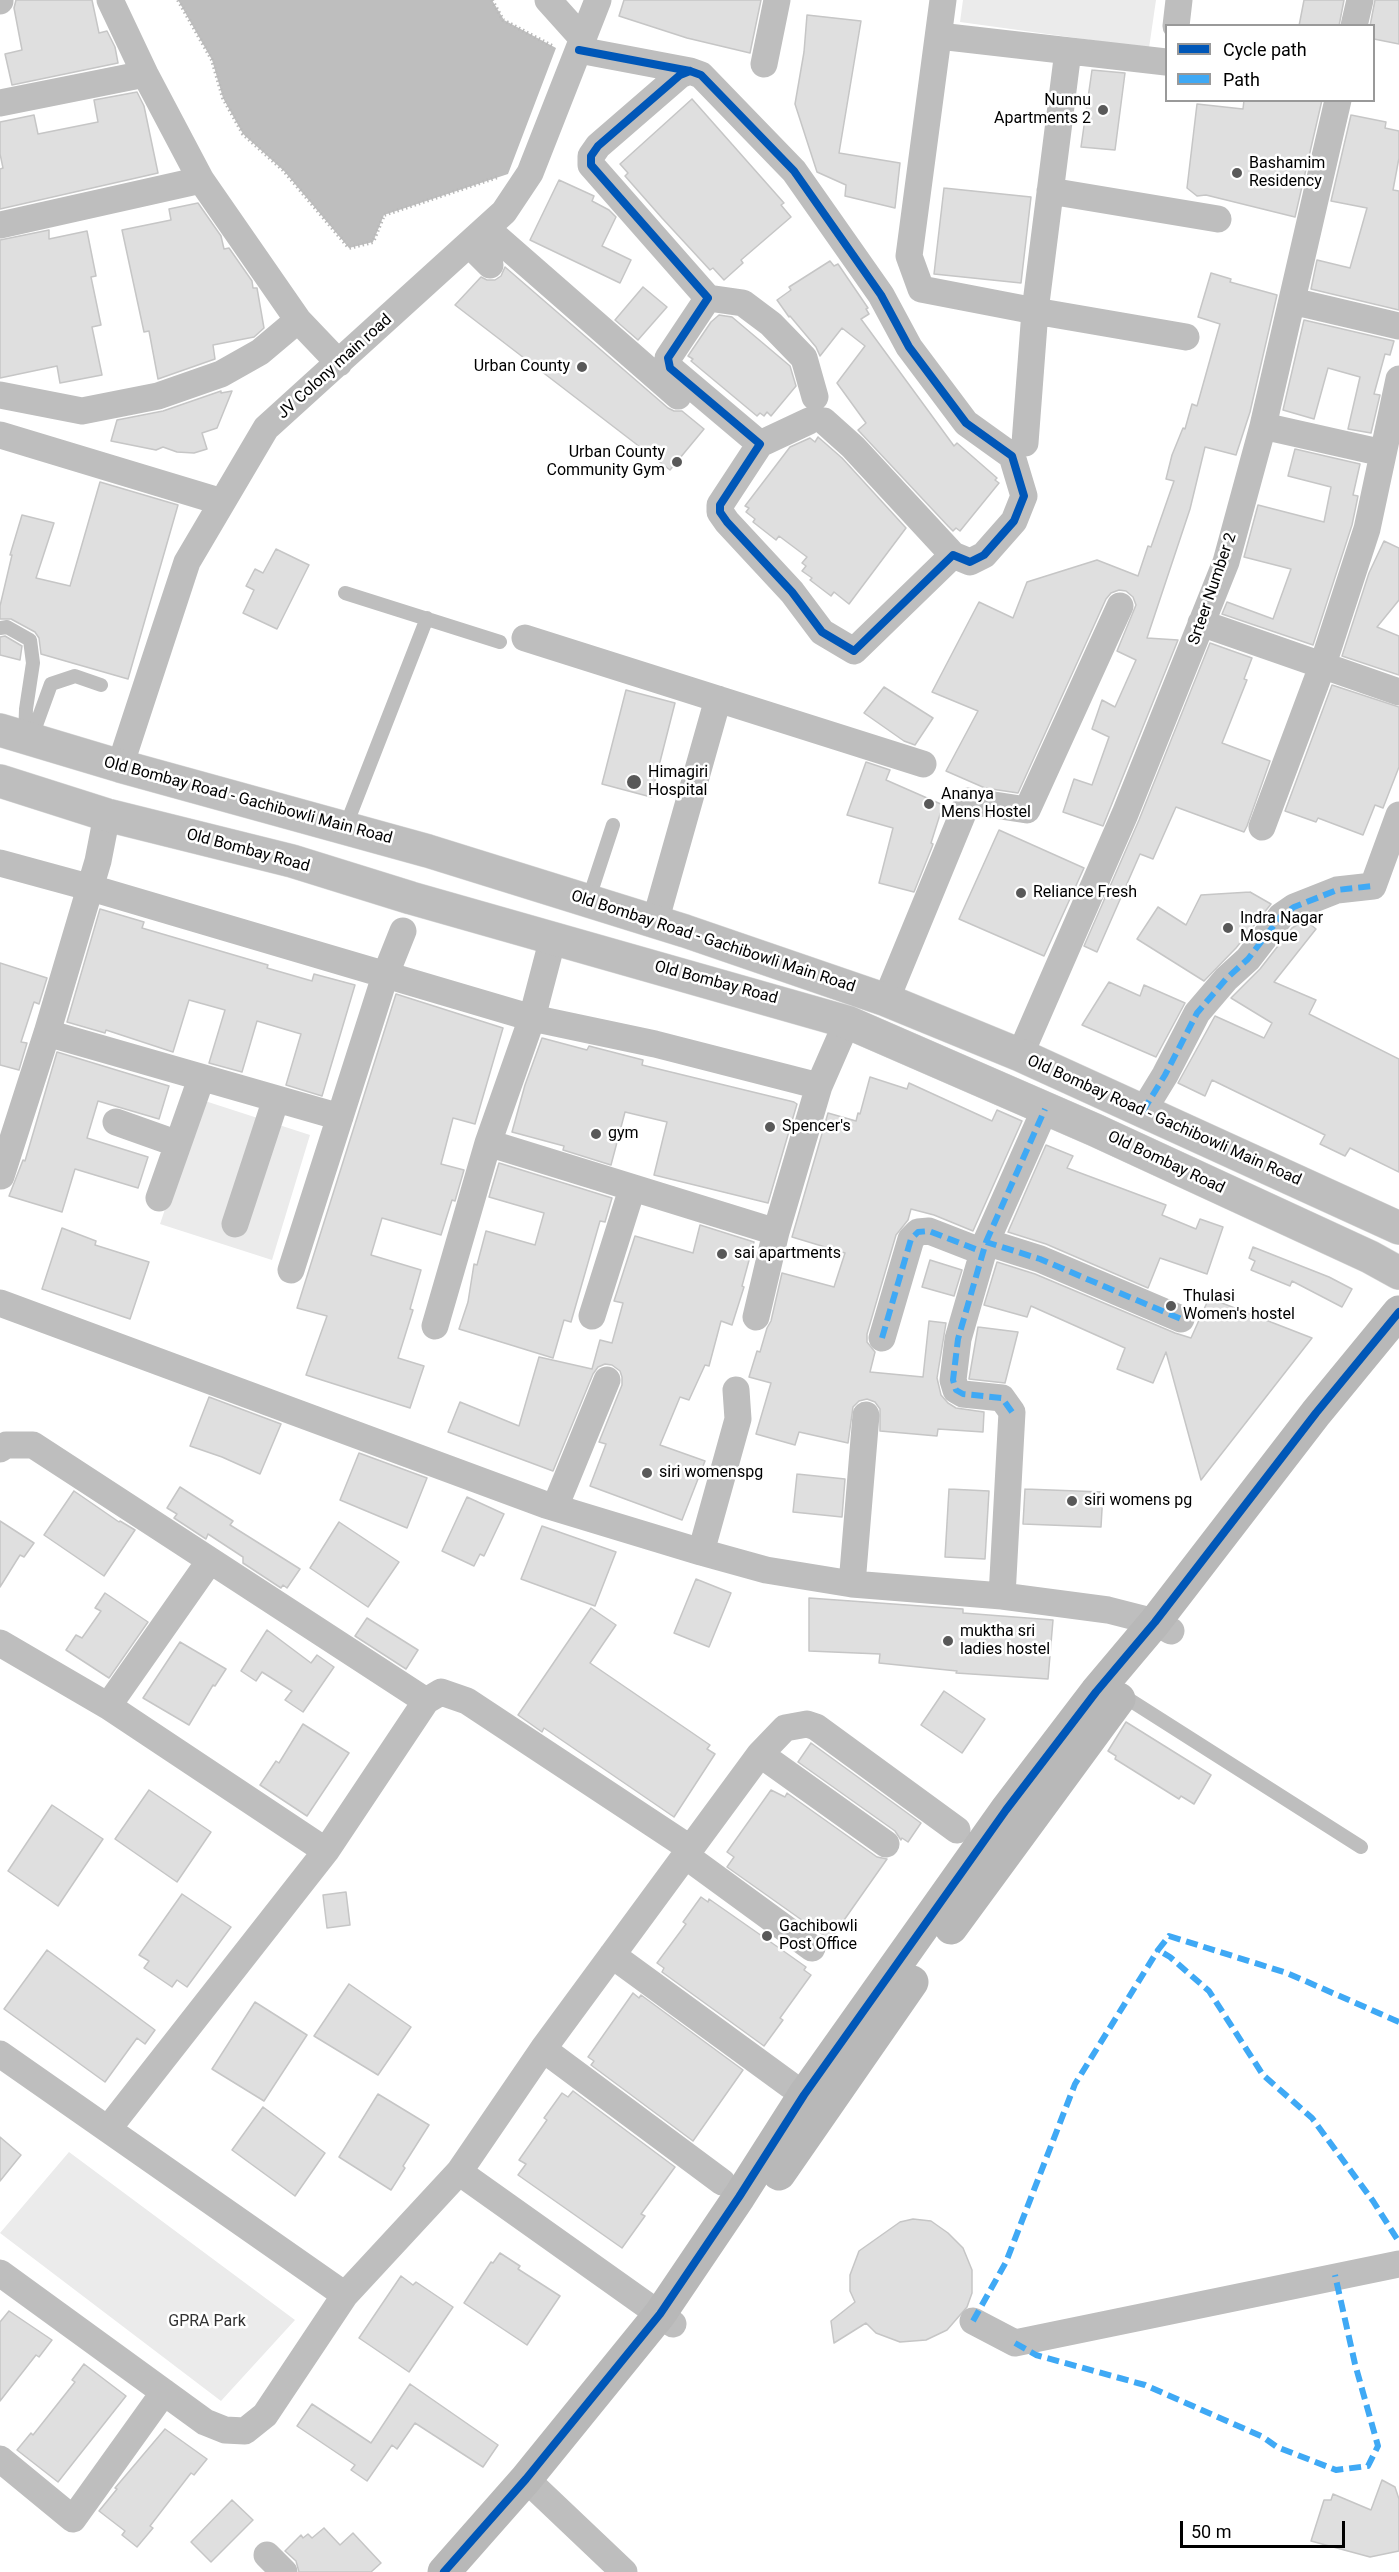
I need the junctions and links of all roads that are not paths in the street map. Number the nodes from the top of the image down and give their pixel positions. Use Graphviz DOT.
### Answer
graph roads {
  1 [pos="110,0"];
  2 [pos="548,0"];
  3 [pos="598,0"];
  4 [pos="777,0"];
  5 [pos="943,0"];
  6 [pos="1179,0"];
  7 [pos="1360,0"];
  8 [pos="1176,24"];
  9 [pos="1354,24"];
  10 [pos="939,36"];
  11 [pos="581,45"];
  12 [pos="1068,51"];
  13 [pos="1165,62"];
  14 [pos="764,63"];
  15 [pos="690,71"];
  16 [pos="145,74"];
  17 [pos="1338,102"];
  18 [pos="0,103"];
  19 [pos="201,180"];
  20 [pos="1050,191"];
  21 [pos="1218,219"];
  22 [pos="0,225"];
  23 [pos="488,246"];
  24 [pos="708,298"];
  25 [pos="1292,301"];
  26 [pos="1035,311"];
  27 [pos="298,320"];
  28 [pos="1399,326"];
  29 [pos="1186,337"];
  30 [pos="339,363"];
  31 [pos="1399,379"];
  32 [pos="0,395"];
  33 [pos="697,413"];
  34 [pos="816,413"];
  35 [pos="1263,426"];
  36 [pos="0,435"];
  37 [pos="1025,443"];
  38 [pos="760,444"];
  39 [pos="1383,453"];
  40 [pos="222,502"];
  41 [pos="953,555"];
  42 [pos="345,593"];
  43 [pos="1120,606"];
  44 [pos="427,618"];
  45 [pos="1201,622"];
  46 [pos="0,628"];
  47 [pos="512,640"];
  48 [pos="1323,664"];
  49 [pos="101,685"];
  50 [pos="1399,692"];
  51 [pos="718,699"];
  52 [pos="18,736"];
  53 [pos="923,764"];
  54 [pos="120,766"];
  55 [pos="0,781"];
  56 [pos="108,815"];
  57 [pos="1399,815"];
  58 [pos="613,825"];
  59 [pos="1262,827"];
  60 [pos="345,828"];
  61 [pos="0,863"];
  62 [pos="88,887"];
  63 [pos="588,901"];
  64 [pos="407,914"];
  65 [pos="655,922"];
  66 [pos="553,938"];
  67 [pos="385,976"];
  68 [pos="886,1000"];
  69 [pos="532,1018"];
  70 [pos="847,1022"];
  71 [pos="47,1033"];
  72 [pos="1020,1055"];
  73 [pos="201,1079"];
  74 [pos="819,1086"];
  75 [pos="276,1099"];
  76 [pos="1045,1109"];
  77 [pos="1143,1111"];
  78 [pos="340,1117"];
  79 [pos="116,1122"];
  80 [pos="488,1143"];
  81 [pos="178,1144"];
  82 [pos="1,1176"];
  83 [pos="632,1189"];
  84 [pos="159,1198"];
  85 [pos="235,1224"];
  86 [pos="1399,1228"];
  87 [pos="777,1232"];
  88 [pos="985,1247"];
  89 [pos="291,1270"];
  90 [pos="1399,1273"];
  91 [pos="0,1303"];
  92 [pos="1399,1312"];
  93 [pos="592,1316"];
  94 [pos="756,1317"];
  95 [pos="1181,1319"];
  96 [pos="435,1326"];
  97 [pos="882,1338"];
  98 [pos="1399,1344"];
  99 [pos="1362,1373"];
  100 [pos="607,1380"];
  101 [pos="736,1390"];
  102 [pos="867,1415"];
  103 [pos="0,1449"];
  104 [pos="555,1507"];
  105 [pos="701,1552"];
  106 [pos="209,1562"];
  107 [pos="852,1584"];
  108 [pos="1002,1596"];
  109 [pos="1163,1627"];
  110 [pos="0,1643"];
  111 [pos="1122,1695"];
  112 [pos="426,1701"];
  113 [pos="108,1706"];
  114 [pos="760,1754"];
  115 [pos="957,1830"];
  116 [pos="886,1844"];
  117 [pos="1361,1847"];
  118 [pos="326,1851"];
  119 [pos="688,1852"];
  120 [pos="812,1948"];
  121 [pos="612,1955"];
  122 [pos="543,2049"];
  123 [pos="0,2054"];
  124 [pos="789,2085"];
  125 [pos="108,2129"];
  126 [pos="459,2172"];
  127 [pos="722,2182"];
  128 [pos="1399,2264"];
  129 [pos="3,2282"];
  130 [pos="345,2295"];
  131 [pos="666,2319"];
  132 [pos="973,2321"];
  133 [pos="164,2392"];
  134 [pos="0,2459"];
  135 [pos="534,2487"];
  136 [pos="444,2572"];
  137 [pos="471,2572"];
  138 [pos="624,2572"];
  1 -- 16 [label="street"];
  2 -- 11 [label="street"];
  3 -- 11 [label="street, JV Colony main road"];
  4 -- 14 [label="street"];
  5 -- 10 [label="street"];
  6 -- 8 [label="street"];
  7 -- 9 [label="street"];
  10 -- 12 [label="street"];
  10 -- 26 [label="street"];
  11 -- 15 [label="street"];
  11 -- 23 [label="street, JV Colony main road"];
  12 -- 13 [label="street"];
  12 -- 20 [label="street"];
  15 -- 24 [label="street"];
  15 -- 41 [label="street"];
  16 -- 18 [label="street"];
  16 -- 19 [label="street"];
  17 -- 25 [label="street, Srteer Number 2"];
  19 -- 22 [label="street"];
  19 -- 27 [label="street"];
  20 -- 21 [label="street"];
  20 -- 26 [label="street"];
  23 -- 30 [label="street, JV Colony main road"];
  23 -- 33 [label="street"];
  24 -- 34 [label="street"];
  24 -- 38 [label="street"];
  25 -- 28 [label="street"];
  25 -- 35 [label="street, Srteer Number 2"];
  26 -- 29 [label="street"];
  26 -- 37 [label="street"];
  27 -- 30 [label="street"];
  27 -- 32 [label="street"];
  30 -- 40 [label="street, JV Colony main road"];
  31 -- 39 [label="street"];
  34 -- 38 [label="street"];
  34 -- 41 [label="street"];
  35 -- 39 [label="street"];
  35 -- 45 [label="street, Srteer Number 2"];
  36 -- 40 [label="street"];
  38 -- 41 [label="street"];
  39 -- 48 [label="street"];
  40 -- 54 [label="street, JV Colony main road"];
  42 -- 44 [label="lane"];
  43 -- 68 [label="street"];
  44 -- 47 [label="lane"];
  44 -- 60 [label="lane"];
  45 -- 48 [label="street"];
  45 -- 72 [label="street, Srteer Number 2"];
  46 -- 52 [label="lane"];
  47 -- 51 [label="street"];
  48 -- 50 [label="street"];
  48 -- 59 [label="street"];
  49 -- 52 [label="lane"];
  51 -- 53 [label="street"];
  51 -- 65 [label="street"];
  52 -- 54 [label="main road, Old Bombay Road - Gachibowli Main Road"];
  54 -- 60 [label="main road, Old Bombay Road - Gachibowli Main Road"];
  55 -- 56 [label="main road, Old Bombay Road"];
  56 -- 62 [label="street"];
  56 -- 64 [label="main road, Old Bombay Road"];
  57 -- 77 [label="street"];
  58 -- 63 [label="lane"];
  60 -- 63 [label="main road, Old Bombay Road - Gachibowli Main Road"];
  61 -- 62 [label="street"];
  62 -- 67 [label="street"];
  62 -- 71 [label="street"];
  63 -- 65 [label="main road, Old Bombay Road - Gachibowli Main Road"];
  64 -- 66 [label="main road, Old Bombay Road"];
  64 -- 67 [label="street"];
  65 -- 68 [label="main road, Old Bombay Road - Gachibowli Main Road"];
  66 -- 69 [label="street"];
  66 -- 70 [label="main road, Old Bombay Road"];
  67 -- 69 [label="street"];
  67 -- 78 [label="street"];
  68 -- 72 [label="main road, Old Bombay Road - Gachibowli Main Road"];
  69 -- 74 [label="street"];
  69 -- 80 [label="street"];
  70 -- 74 [label="street"];
  70 -- 76 [label="main road, Old Bombay Road"];
  71 -- 73 [label="street"];
  71 -- 82 [label="street"];
  72 -- 77 [label="main road, Old Bombay Road - Gachibowli Main Road"];
  73 -- 75 [label="street"];
  73 -- 81 [label="street"];
  74 -- 87 [label="street"];
  75 -- 78 [label="street"];
  75 -- 85 [label="street"];
  76 -- 88 [label="street"];
  76 -- 90 [label="main road, Old Bombay Road"];
  77 -- 86 [label="main road, Old Bombay Road - Gachibowli Main Road"];
  78 -- 89 [label="street"];
  79 -- 81 [label="street"];
  80 -- 83 [label="street"];
  80 -- 96 [label="street"];
  81 -- 84 [label="street"];
  83 -- 87 [label="street"];
  83 -- 93 [label="street"];
  87 -- 94 [label="street"];
  88 -- 95 [label="street"];
  88 -- 97 [label="street"];
  88 -- 108 [label="street"];
  91 -- 104 [label="street"];
  92 -- 99 [label="street"];
  98 -- 99 [label="street"];
  99 -- 109 [label="street"];
  100 -- 104 [label="street"];
  101 -- 105 [label="street"];
  102 -- 107 [label="street"];
  103 -- 106 [label="street"];
  104 -- 105 [label="street"];
  105 -- 107 [label="street"];
  106 -- 112 [label="street"];
  106 -- 113 [label="street"];
  107 -- 108 [label="street"];
  108 -- 109 [label="street"];
  109 -- 111 [label="street"];
  109 -- 131 [label="street"];
  110 -- 113 [label="street"];
  111 -- 117 [label="lane"];
  111 -- 131 [label="street"];
  112 -- 118 [label="street"];
  112 -- 119 [label="street"];
  113 -- 118 [label="street"];
  114 -- 115 [label="street"];
  114 -- 116 [label="street"];
  114 -- 119 [label="street"];
  118 -- 125 [label="street"];
  119 -- 120 [label="street"];
  119 -- 121 [label="street"];
  121 -- 122 [label="street"];
  121 -- 124 [label="street"];
  122 -- 126 [label="street"];
  122 -- 127 [label="street"];
  123 -- 125 [label="street"];
  125 -- 130 [label="street"];
  126 -- 130 [label="street"];
  126 -- 131 [label="street"];
  128 -- 132 [label="street"];
  129 -- 133 [label="street"];
  130 -- 133 [label="street"];
  131 -- 135 [label="street"];
  133 -- 134 [label="street"];
  135 -- 136 [label="street"];
  135 -- 137 [label="street"];
  135 -- 138 [label="street"];
}
